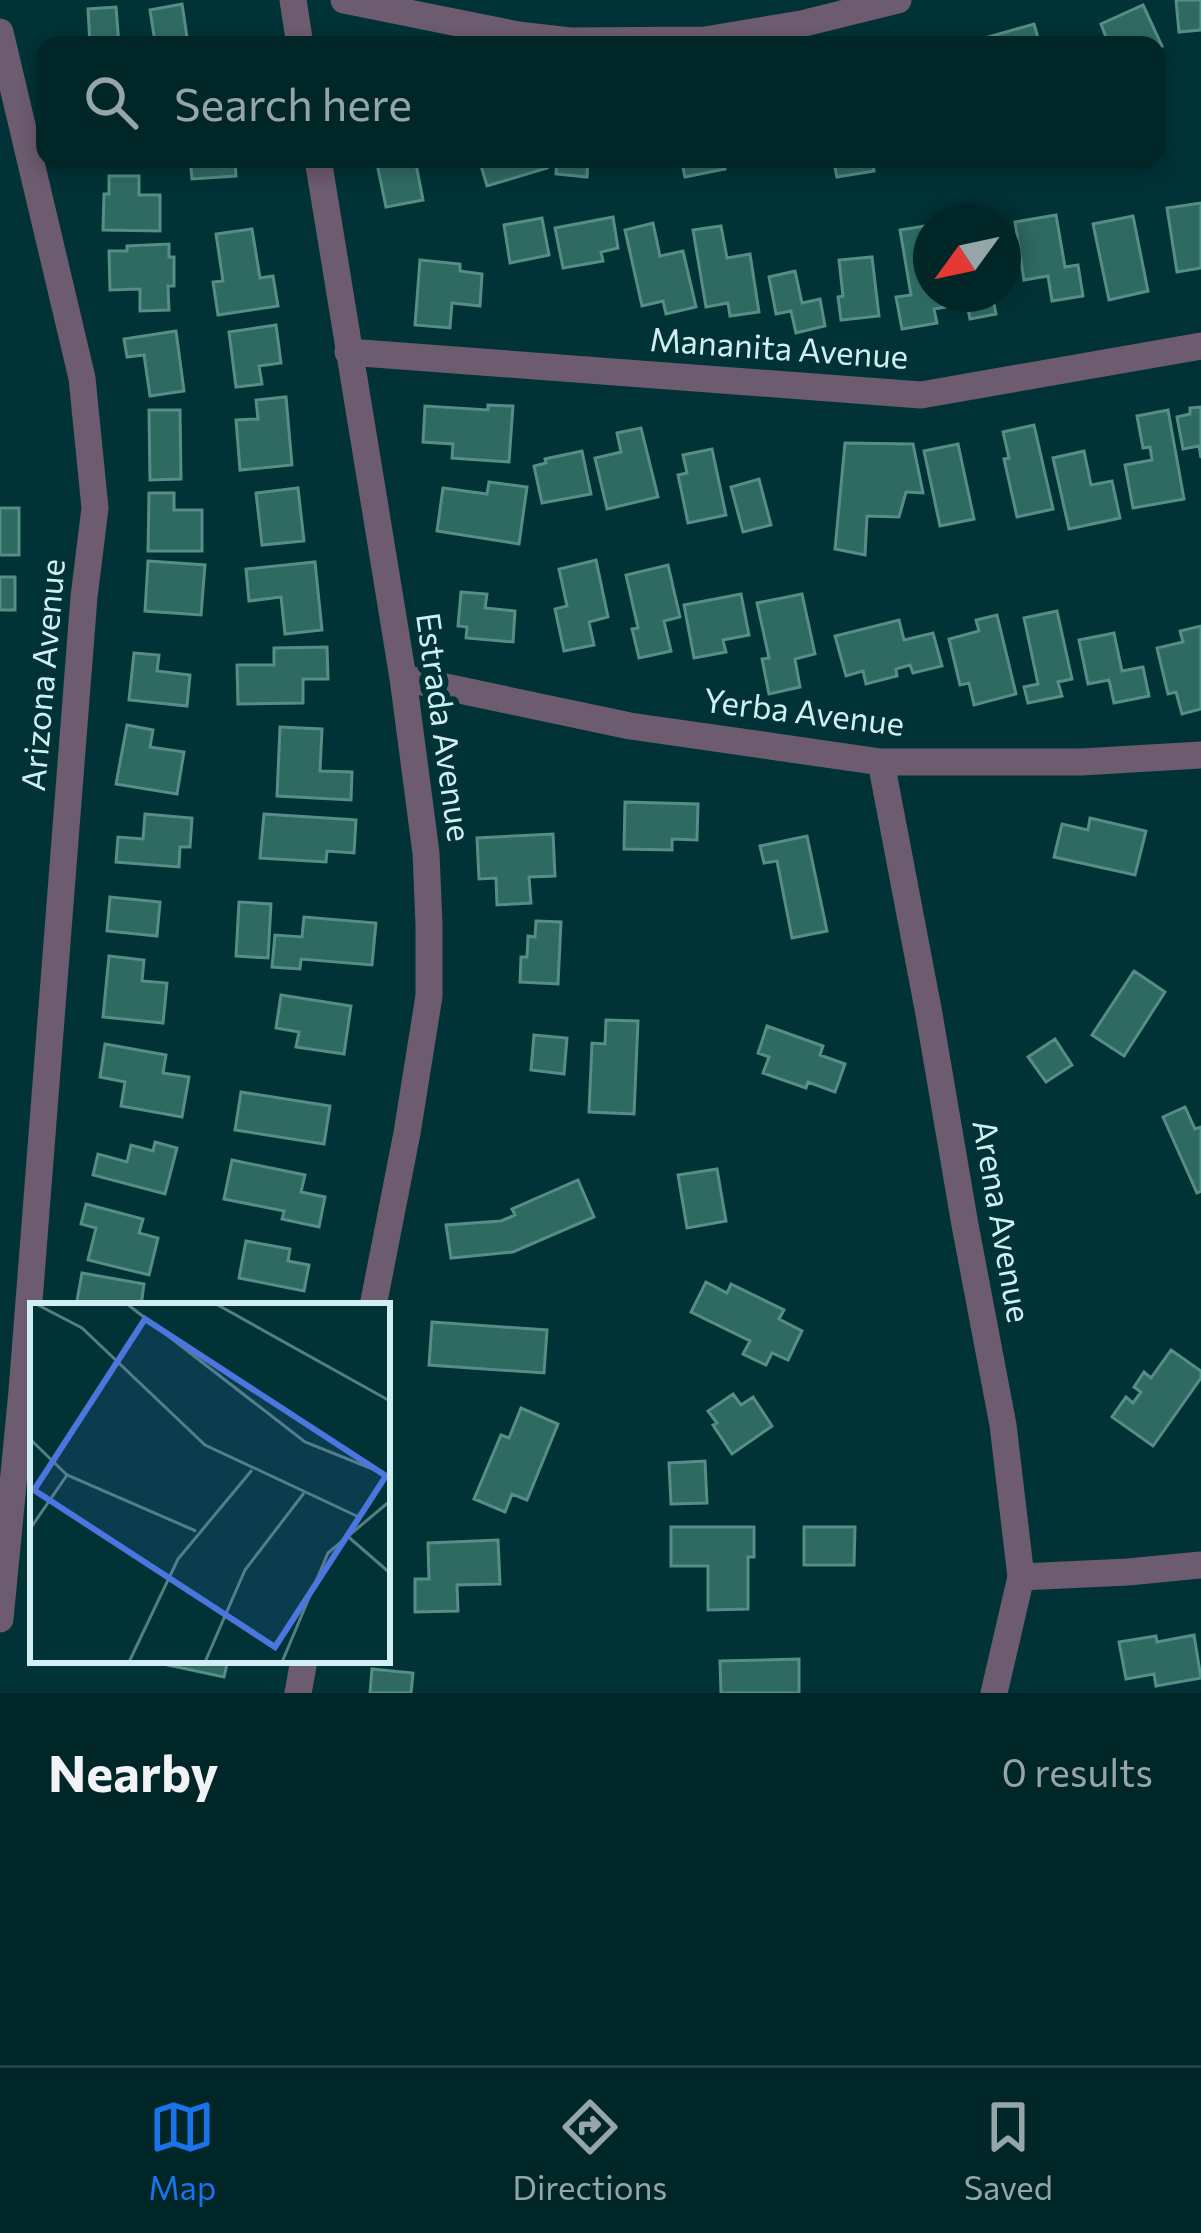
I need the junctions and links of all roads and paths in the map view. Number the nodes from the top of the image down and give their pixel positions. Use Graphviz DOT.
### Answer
graph roads {
  1 [pos="293,0"];
  2 [pos="344,0"];
  3 [pos="898,0"];
  4 [pos="424,7"];
  5 [pos="0,32"];
  6 [pos="299,36"];
  7 [pos="527,36"];
  8 [pos="729,36"];
  9 [pos="319,168"];
  10 [pos="1201,346"];
  11 [pos="348,352"];
  12 [pos="403,678"];
  13 [pos="1201,754"];
  14 [pos="880,762"];
  15 [pos="374,1303"];
  16 [pos="1201,1565"];
  17 [pos="1022,1577"];
  18 [pos="0,1619"];
  19 [pos="303,1663"];
  20 [pos="298,1693"];
  21 [pos="994,1693"];
  1 -- 6 [label="street"];
  2 -- 4 [label="street"];
  3 -- 8 [label="street"];
  4 -- 7 [label="street"];
  5 -- 18 [label="street, Arizona Avenue"];
  9 -- 11 [label="street, Estrada Avenue"];
  10 -- 11 [label="street, Mananita Avenue"];
  11 -- 12 [label="street, Estrada Avenue"];
  12 -- 14 [label="street, Yerba Avenue"];
  12 -- 15 [label="street, Estrada Avenue"];
  13 -- 14 [label="street, Yerba Avenue"];
  14 -- 17 [label="street, Arena Avenue"];
  16 -- 17 [label="street"];
  17 -- 21 [label="street, Arena Avenue"];
  19 -- 20 [label="street"];
}
